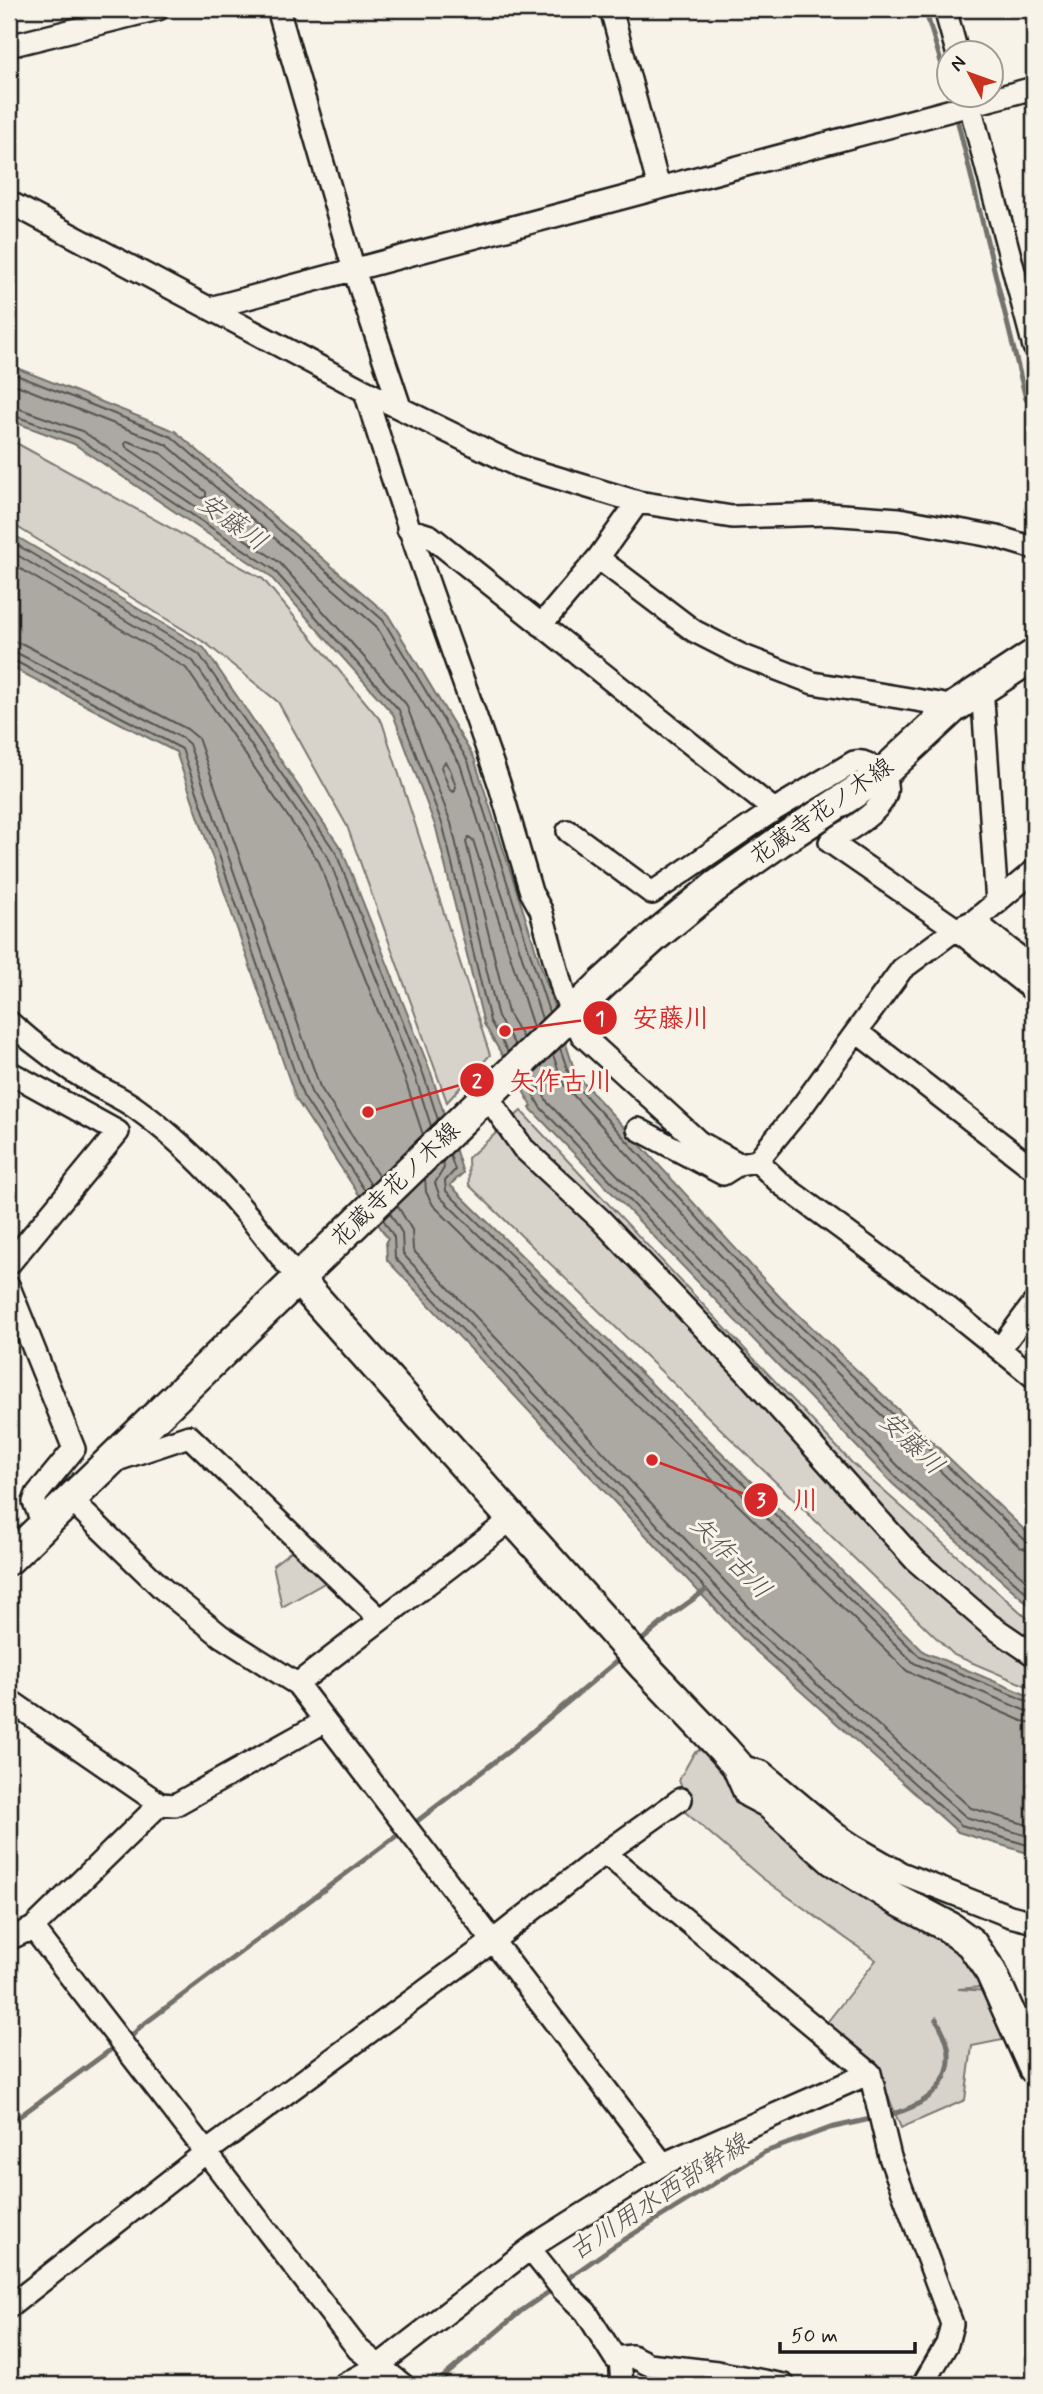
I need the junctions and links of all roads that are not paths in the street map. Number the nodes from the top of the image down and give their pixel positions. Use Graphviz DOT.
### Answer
graph roads {
  1 [pos="158,9"];
  2 [pos="278,9"];
  3 [pos="611,9"];
  4 [pos="945,9"];
  5 [pos="953,38"];
  6 [pos="9,46"];
  7 [pos="1034,88"];
  8 [pos="1004,93"];
  9 [pos="940,108"];
  10 [pos="970,108"];
  11 [pos="659,188"];
  12 [pos="9,202"];
  13 [pos="354,270"];
  14 [pos="210,308"];
  15 [pos="1034,347"];
  16 [pos="365,391"];
  17 [pos="400,407"];
  18 [pos="638,502"];
  19 [pos="408,529"];
  20 [pos="1034,548"];
  21 [pos="598,558"];
  22 [pos="541,625"];
  23 [pos="1034,655"];
  24 [pos="982,687"];
  25 [pos="953,708"];
  26 [pos="881,775"];
  27 [pos="774,810"];
  28 [pos="568,831"];
  29 [pos="1034,871"];
  30 [pos="997,903"];
  31 [pos="965,925"];
  32 [pos="1034,969"];
  33 [pos="1034,991"];
  34 [pos="568,1018"];
  35 [pos="9,1022"];
  36 [pos="857,1032"];
  37 [pos="9,1072"];
  38 [pos="487,1097"];
  39 [pos="638,1129"];
  40 [pos="748,1162"];
  41 [pos="1034,1169"];
  42 [pos="9,1264"];
  43 [pos="302,1276"];
  44 [pos="9,1287"];
  45 [pos="1034,1303"];
  46 [pos="1000,1349"];
  47 [pos="1034,1377"];
  48 [pos="110,1462"];
  49 [pos="71,1500"];
  50 [pos="512,1519"];
  51 [pos="44,1526"];
  52 [pos="9,1559"];
  53 [pos="380,1619"];
  54 [pos="1034,1655"];
  55 [pos="297,1684"];
  56 [pos="9,1700"];
  57 [pos="324,1721"];
  58 [pos="737,1765"];
  59 [pos="681,1799"];
  60 [pos="160,1804"];
  61 [pos="605,1853"];
  62 [pos="1034,1922"];
  63 [pos="33,1928"];
  64 [pos="9,1939"];
  65 [pos="493,1941"];
  66 [pos="1034,2068"];
  67 [pos="870,2073"];
  68 [pos="205,2153"];
  69 [pos="663,2164"];
  70 [pos="530,2249"];
  71 [pos="9,2306"];
  72 [pos="620,2358"];
  73 [pos="378,2366"];
  74 [pos="343,2385"];
  75 [pos="403,2385"];
  76 [pos="622,2385"];
  77 [pos="784,2385"];
  78 [pos="923,2385"];
  1 -- 6 [label="street"];
  2 -- 13 [label="street"];
  3 -- 11 [label="street"];
  4 -- 5 [label="street"];
  7 -- 8 [label="street"];
  9 -- 11 [label="street"];
  10 -- 15 [label="street"];
  11 -- 13 [label="street"];
  12 -- 14 [label="street"];
  13 -- 14 [label="street"];
  13 -- 17 [label="street"];
  14 -- 16 [label="street"];
  16 -- 17 [label="street"];
  16 -- 19 [label="street"];
  17 -- 18 [label="street"];
  18 -- 20 [label="street"];
  18 -- 21 [label="street"];
  19 -- 22 [label="street"];
  19 -- 34 [label="street"];
  21 -- 22 [label="street"];
  21 -- 25 [label="street"];
  22 -- 27 [label="street"];
  23 -- 24 [label="main road, 花蔵寺花ノ木線"];
  24 -- 25 [label="main road, 花蔵寺花ノ木線"];
  24 -- 30 [label="street"];
  25 -- 26 [label="main road, 花蔵寺花ノ木線"];
  26 -- 27 [label="street"];
  26 -- 31 [label="street"];
  26 -- 34 [label="main road, 花蔵寺花ノ木線"];
  27 -- 28 [label="street"];
  29 -- 30 [label="street"];
  30 -- 31 [label="street"];
  31 -- 32 [label="street"];
  31 -- 33 [label="street"];
  31 -- 36 [label="street"];
  34 -- 38 [label="main road, 花蔵寺花ノ木線"];
  34 -- 40 [label="street"];
  35 -- 43 [label="street"];
  36 -- 40 [label="street"];
  36 -- 41 [label="street"];
  37 -- 42 [label="street"];
  38 -- 43 [label="main road, 花蔵寺花ノ木線"];
  38 -- 54 [label="street"];
  39 -- 40 [label="street"];
  40 -- 46 [label="street"];
  43 -- 48 [label="main road, 花蔵寺花ノ木線"];
  43 -- 50 [label="main road"];
  44 -- 51 [label="street"];
  45 -- 46 [label="street"];
  46 -- 47 [label="street"];
  48 -- 49 [label="main road, 花蔵寺花ノ木線"];
  48 -- 53 [label="street"];
  49 -- 51 [label="main road, 花蔵寺花ノ木線"];
  49 -- 55 [label="street"];
  50 -- 53 [label="street"];
  50 -- 58 [label="main road"];
  51 -- 52 [label="main road, 花蔵寺花ノ木線"];
  53 -- 55 [label="street"];
  55 -- 57 [label="street"];
  56 -- 60 [label="street"];
  57 -- 60 [label="street"];
  57 -- 65 [label="street"];
  58 -- 62 [label="street"];
  58 -- 66 [label="main road"];
  59 -- 61 [label="street"];
  60 -- 63 [label="street"];
  61 -- 65 [label="street"];
  61 -- 67 [label="street"];
  63 -- 64 [label="street"];
  63 -- 68 [label="street"];
  65 -- 68 [label="street"];
  65 -- 69 [label="street"];
  67 -- 69 [label="street"];
  67 -- 78 [label="street"];
  68 -- 71 [label="street"];
  68 -- 73 [label="street"];
  69 -- 70 [label="street"];
  70 -- 72 [label="street"];
  70 -- 73 [label="street"];
  72 -- 76 [label="street"];
  72 -- 77 [label="street"];
  73 -- 74 [label="street"];
  73 -- 75 [label="street"];
}
